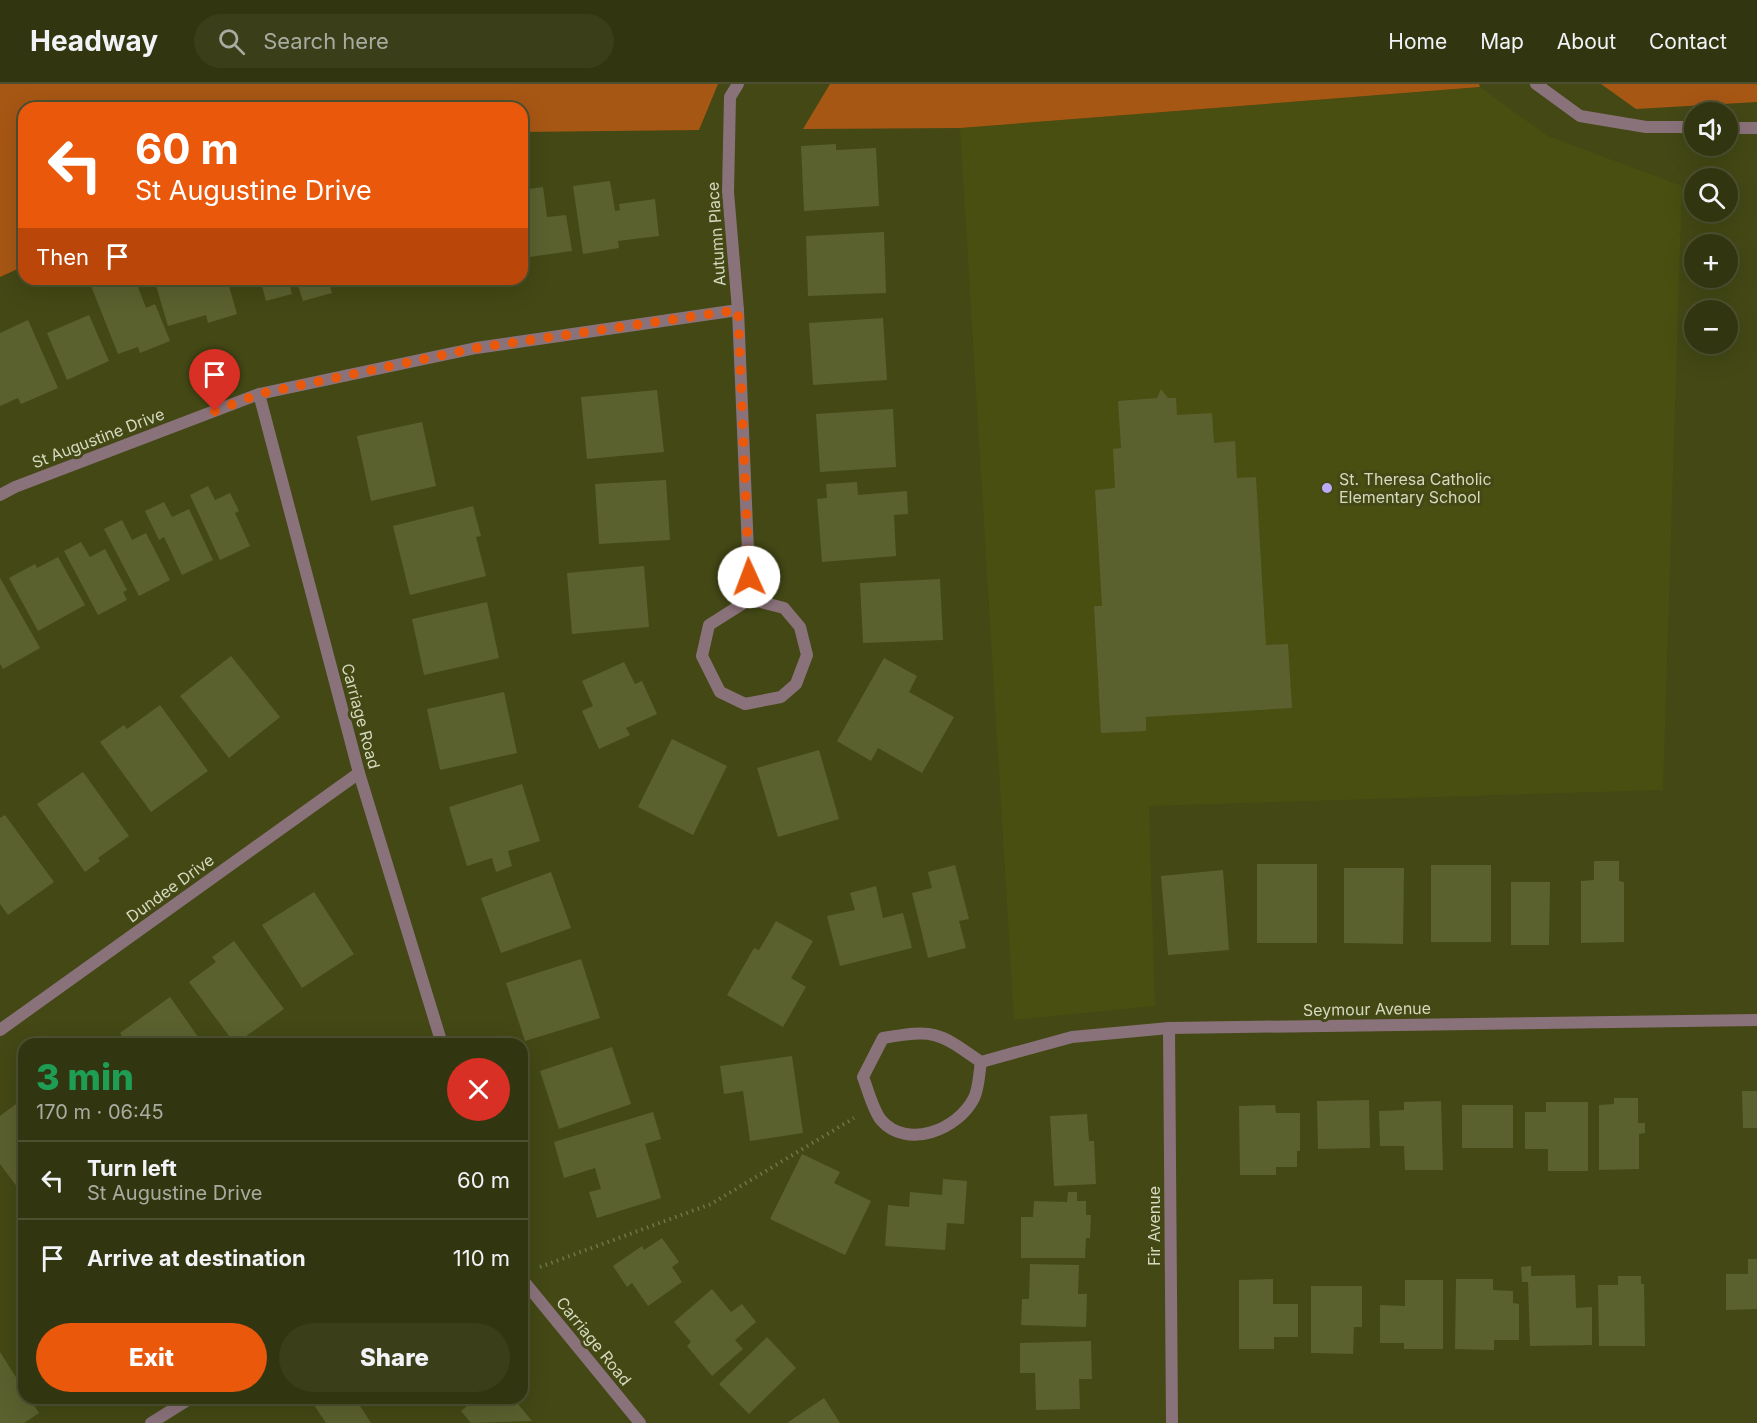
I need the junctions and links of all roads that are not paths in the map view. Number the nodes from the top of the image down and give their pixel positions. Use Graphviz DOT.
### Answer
graph roads {
  1 [pos="738,84"];
  2 [pos="1536,84"];
  3 [pos="1684,128"];
  4 [pos="1738,128"];
  5 [pos="1757,128"];
  6 [pos="738,310"];
  7 [pos="259,394"];
  8 [pos="0,495"];
  9 [pos="750,599"];
  10 [pos="359,773"];
  11 [pos="1757,1020"];
  12 [pos="1169,1028"];
  13 [pos="0,1030"];
  14 [pos="440,1038"];
  15 [pos="981,1062"];
  16 [pos="528,1286"];
  17 [pos="181,1404"];
  18 [pos="150,1423"];
  19 [pos="640,1423"];
  20 [pos="1172,1423"];
  1 -- 6 [label="street, Autumn Place"];
  2 -- 3 [label="street"];
  4 -- 5 [label="street"];
  6 -- 7 [label="street, St Augustine Drive"];
  6 -- 9 [label="street, Autumn Place"];
  7 -- 8 [label="street, St Augustine Drive"];
  7 -- 10 [label="street, Carriage Road"];
  9 -- 9 [label="street"];
  10 -- 13 [label="street, Dundee Drive"];
  10 -- 14 [label="street, Carriage Road"];
  11 -- 12 [label="street, Seymour Avenue"];
  12 -- 15 [label="street, Seymour Avenue"];
  12 -- 20 [label="street, Fir Avenue"];
  15 -- 15 [label="street"];
  16 -- 19 [label="street, Carriage Road"];
  17 -- 18 [label="street"];
}
